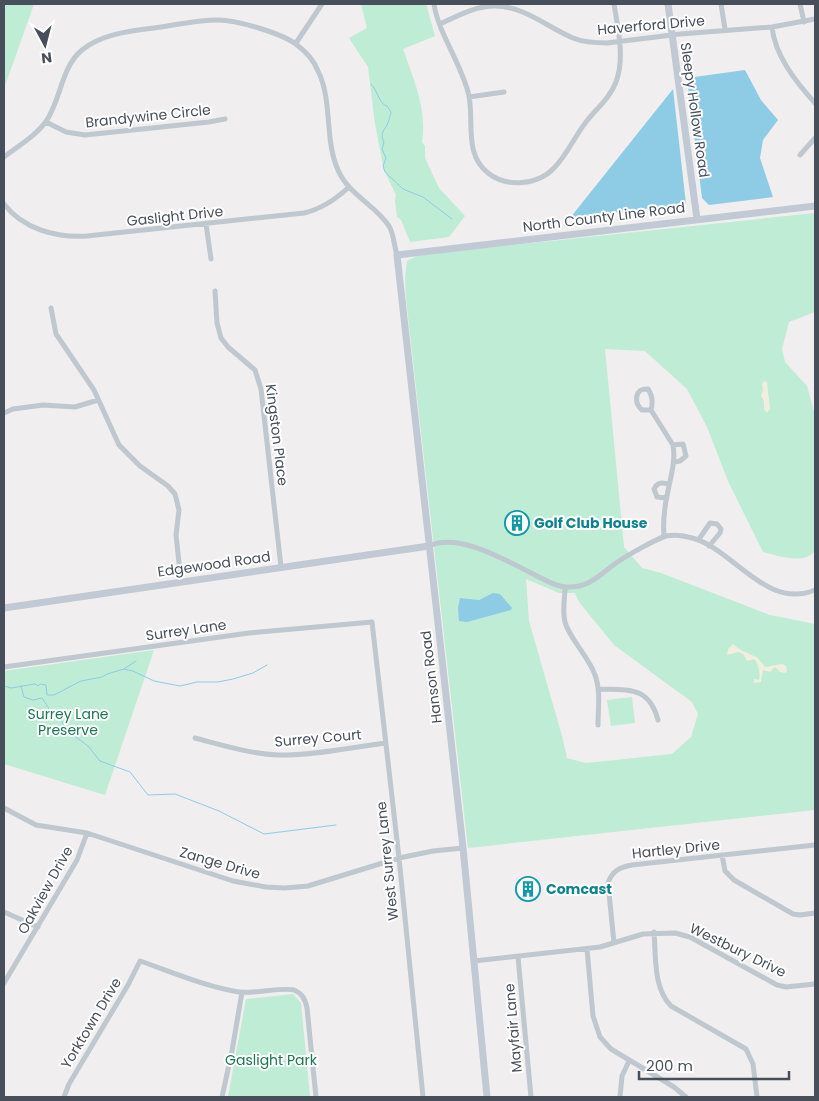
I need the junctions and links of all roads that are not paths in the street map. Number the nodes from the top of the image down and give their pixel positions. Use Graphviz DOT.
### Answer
graph roads {
  1 [pos="322,4"];
  2 [pos="434,4"];
  3 [pos="614,4"];
  4 [pos="668,4"];
  5 [pos="721,4"];
  6 [pos="800,4"];
  7 [pos="514,6"];
  8 [pos="815,19"];
  9 [pos="804,22"];
  10 [pos="440,24"];
  11 [pos="772,27"];
  12 [pos="725,29"];
  13 [pos="672,34"];
  14 [pos="620,41"];
  15 [pos="296,44"];
  16 [pos="504,92"];
  17 [pos="469,97"];
  18 [pos="815,104"];
  19 [pos="225,119"];
  20 [pos="46,122"];
  21 [pos="815,138"];
  22 [pos="800,155"];
  23 [pos="4,157"];
  24 [pos="349,187"];
  25 [pos="4,204"];
  26 [pos="815,206"];
  27 [pos="697,219"];
  28 [pos="206,224"];
  29 [pos="397,255"];
  30 [pos="211,259"];
  31 [pos="215,291"];
  32 [pos="51,308"];
  33 [pos="98,400"];
  34 [pos="651,410"];
  35 [pos="4,413"];
  36 [pos="672,445"];
  37 [pos="674,462"];
  38 [pos="669,484"];
  39 [pos="666,498"];
  40 [pos="664,537"];
  41 [pos="699,540"];
  42 [pos="429,546"];
  43 [pos="709,546"];
  44 [pos="282,567"];
  45 [pos="181,581"];
  46 [pos="566,587"];
  47 [pos="815,590"];
  48 [pos="4,608"];
  49 [pos="372,622"];
  50 [pos="4,667"];
  51 [pos="599,689"];
  52 [pos="658,720"];
  53 [pos="598,725"];
  54 [pos="195,738"];
  55 [pos="386,743"];
  56 [pos="4,808"];
  57 [pos="87,833"];
  58 [pos="815,844"];
  59 [pos="463,848"];
  60 [pos="722,855"];
  61 [pos="399,858"];
  62 [pos="4,912"];
  63 [pos="815,913"];
  64 [pos="38,927"];
  65 [pos="654,932"];
  66 [pos="614,943"];
  67 [pos="587,949"];
  68 [pos="518,957"];
  69 [pos="474,961"];
  70 [pos="4,983"];
  71 [pos="815,984"];
  72 [pos="242,992"];
  73 [pos="629,1061"];
  74 [pos="64,1097"];
  75 [pos="222,1097"];
  76 [pos="316,1097"];
  77 [pos="423,1097"];
  78 [pos="486,1097"];
  79 [pos="531,1097"];
  80 [pos="620,1097"];
  81 [pos="686,1097"];
  82 [pos="757,1097"];
  1 -- 15 [label="street"];
  2 -- 10 [label="street"];
  3 -- 14 [label="street"];
  4 -- 13 [label="street, Sleepy Hollow Road"];
  5 -- 12 [label="street"];
  6 -- 9 [label="street"];
  7 -- 10 [label="street, Haverford Drive"];
  7 -- 14 [label="street, Haverford Drive"];
  8 -- 9 [label="street, Haverford Drive"];
  9 -- 11 [label="street, Haverford Drive"];
  10 -- 17 [label="street"];
  11 -- 12 [label="street, Haverford Drive"];
  11 -- 18 [label="street"];
  12 -- 13 [label="street, Haverford Drive"];
  13 -- 14 [label="street, Haverford Drive"];
  13 -- 27 [label="street, Sleepy Hollow Road"];
  14 -- 17 [label="street"];
  15 -- 20 [label="street"];
  15 -- 24 [label="street"];
  16 -- 17 [label="street"];
  19 -- 20 [label="street, Brandywine Circle"];
  20 -- 23 [label="street"];
  21 -- 22 [label="street"];
  24 -- 28 [label="street, Gaslight Drive"];
  24 -- 29 [label="street"];
  25 -- 28 [label="street, Gaslight Drive"];
  26 -- 27 [label="street, North County Line Road"];
  27 -- 29 [label="street, North County Line Road"];
  28 -- 30 [label="street"];
  29 -- 42 [label="street, Hanson Road"];
  31 -- 44 [label="street, Kingston Place"];
  32 -- 33 [label="street"];
  33 -- 35 [label="street"];
  33 -- 45 [label="street"];
  34 -- 34 [label="street"];
  34 -- 36 [label="street"];
  36 -- 37 [label="street"];
  36 -- 37 [label="street"];
  37 -- 38 [label="street"];
  38 -- 39 [label="street"];
  38 -- 39 [label="street"];
  39 -- 40 [label="street"];
  40 -- 41 [label="street"];
  40 -- 46 [label="street"];
  41 -- 43 [label="street"];
  41 -- 43 [label="street"];
  42 -- 44 [label="street, Edgewood Road"];
  42 -- 46 [label="street"];
  42 -- 59 [label="street, Hanson Road"];
  43 -- 47 [label="street"];
  44 -- 45 [label="street, Edgewood Road"];
  45 -- 48 [label="street, Edgewood Road"];
  46 -- 51 [label="street"];
  49 -- 50 [label="street, Surrey Lane"];
  49 -- 55 [label="street, West Surrey Lane"];
  51 -- 52 [label="street"];
  51 -- 53 [label="street"];
  54 -- 55 [label="street, Surrey Court"];
  55 -- 61 [label="street, West Surrey Lane"];
  56 -- 57 [label="street, Zange Drive"];
  57 -- 61 [label="street, Zange Drive"];
  57 -- 64 [label="street, Oakview Drive"];
  58 -- 60 [label="street, Hartley Drive"];
  59 -- 61 [label="street, Zange Drive"];
  59 -- 69 [label="street, Hanson Road"];
  60 -- 63 [label="street"];
  60 -- 66 [label="street, Hartley Drive"];
  61 -- 77 [label="street, West Surrey Lane"];
  62 -- 64 [label="street"];
  64 -- 70 [label="street, Oakview Drive"];
  65 -- 66 [label="street, Westbury Drive"];
  65 -- 71 [label="street, Westbury Drive"];
  65 -- 82 [label="street"];
  66 -- 67 [label="street, Westbury Drive"];
  67 -- 68 [label="street, Westbury Drive"];
  67 -- 73 [label="street"];
  68 -- 69 [label="street, Westbury Drive"];
  68 -- 79 [label="street, Mayfair Lane"];
  69 -- 78 [label="street, Hanson Road"];
  72 -- 74 [label="street, Yorktown Drive"];
  72 -- 75 [label="street"];
  72 -- 76 [label="street"];
  73 -- 80 [label="street"];
  73 -- 81 [label="street"];
}
